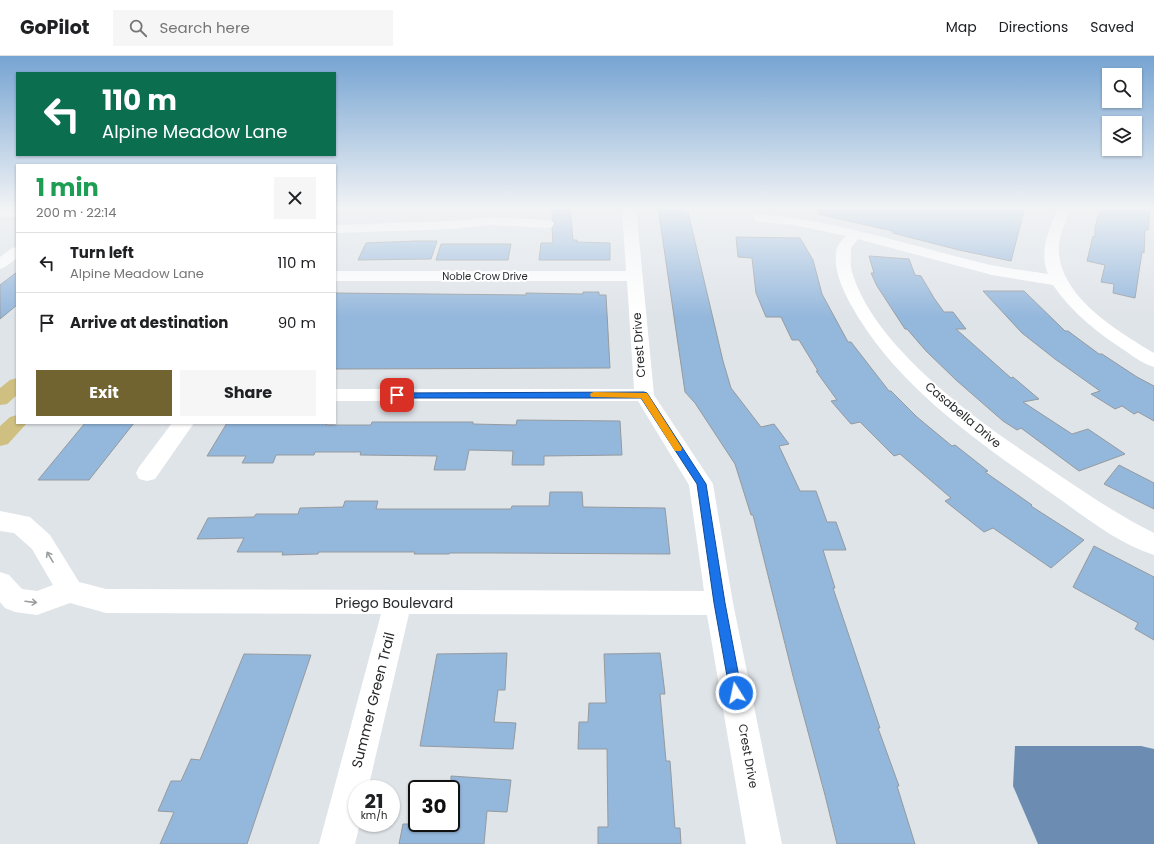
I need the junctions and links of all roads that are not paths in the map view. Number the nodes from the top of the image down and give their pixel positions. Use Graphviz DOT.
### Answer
graph roads {
  1 [pos="632,244"];
  2 [pos="846,244"];
  3 [pos="891,244"];
  4 [pos="1053,244"];
  5 [pos="16,253"];
  6 [pos="0,264"];
  7 [pos="336,276"];
  8 [pos="634,276"];
  9 [pos="1060,281"];
  10 [pos="1154,361"];
  11 [pos="16,385"];
  12 [pos="336,395"];
  13 [pos="644,395"];
  14 [pos="0,399"];
  15 [pos="16,423"];
  16 [pos="182,424"];
  17 [pos="0,439"];
  18 [pos="147,473"];
  19 [pos="0,521"];
  20 [pos="1154,545"];
  21 [pos="0,583"];
  22 [pos="70,591"];
  23 [pos="398,603"];
  24 [pos="720,603"];
  25 [pos="337,844"];
  26 [pos="764,844"];
  1 -- 8 [label="street, Crest Drive"];
  2 -- 20 [label="street, Casabella Drive"];
  3 -- 9 [label="street"];
  4 -- 9 [label="street"];
  5 -- 6 [label="street"];
  7 -- 8 [label="street, Noble Crow Drive"];
  8 -- 13 [label="street, Crest Drive"];
  9 -- 10 [label="street"];
  11 -- 14 [label="main road"];
  12 -- 13 [label="street"];
  13 -- 24 [label="street, Crest Drive"];
  15 -- 17 [label="main road"];
  16 -- 18 [label="street"];
  22 -- 19 [label="street, one-way"];
  21 -- 22 [label="street, one-way"];
  22 -- 23 [label="street, Priego Boulevard"];
  23 -- 24 [label="street, Priego Boulevard"];
  23 -- 25 [label="street, Summer Green Trail"];
  24 -- 26 [label="street, Crest Drive"];
}
